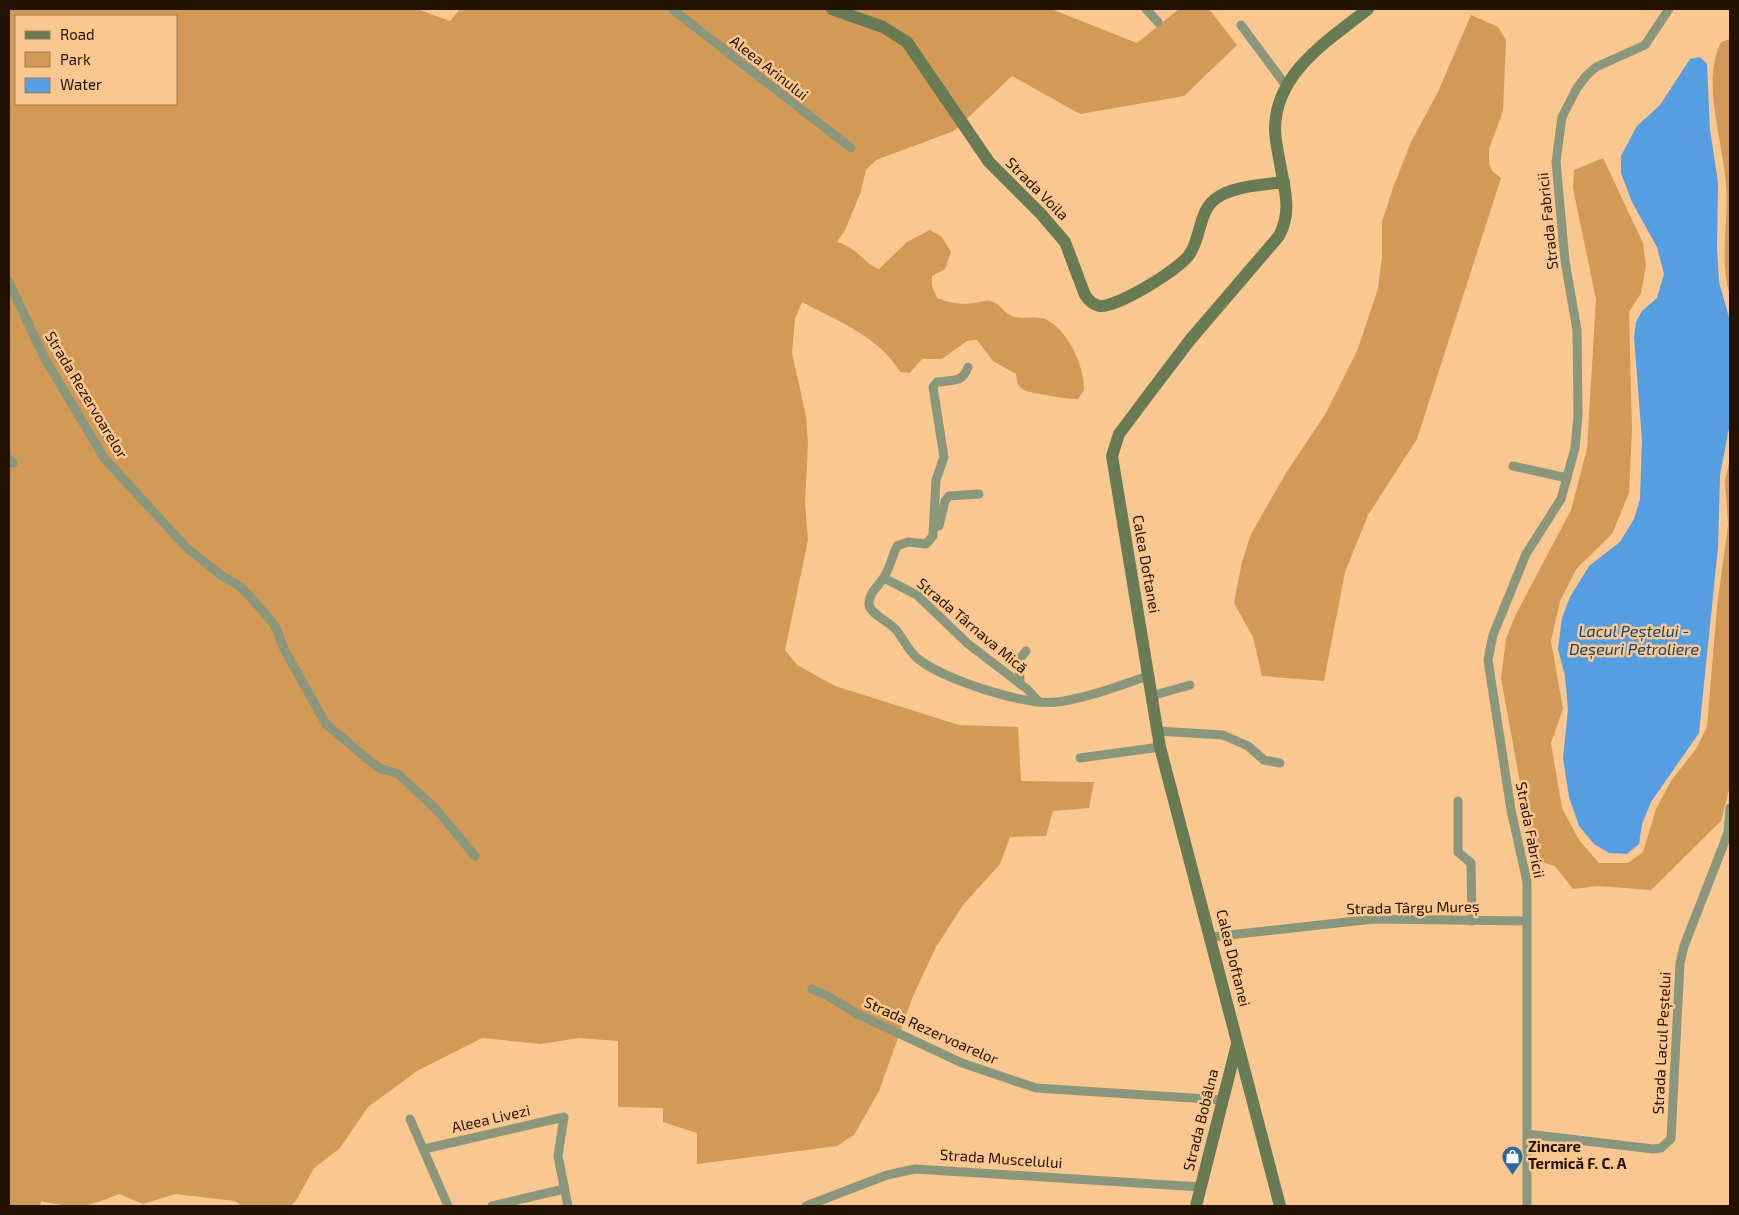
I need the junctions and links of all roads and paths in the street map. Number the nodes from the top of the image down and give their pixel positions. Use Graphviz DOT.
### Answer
graph roads {
  1 [pos="672,9"];
  2 [pos="832,9"];
  3 [pos="1146,9"];
  4 [pos="1368,9"];
  5 [pos="1669,9"];
  6 [pos="847,11"];
  7 [pos="1158,22"];
  8 [pos="1241,25"];
  9 [pos="1287,87"];
  10 [pos="851,148"];
  11 [pos="1284,182"];
  12 [pos="9,282"];
  13 [pos="968,367"];
  14 [pos="1513,466"];
  15 [pos="1567,478"];
  16 [pos="979,494"];
  17 [pos="933,536"];
  18 [pos="884,578"];
  19 [pos="1026,650"];
  20 [pos="1148,676"];
  21 [pos="1020,684"];
  22 [pos="1190,685"];
  23 [pos="1151,696"];
  24 [pos="1039,702"];
  25 [pos="1157,731"];
  26 [pos="1160,747"];
  27 [pos="1080,758"];
  28 [pos="1280,763"];
  29 [pos="1458,801"];
  30 [pos="1730,808"];
  31 [pos="475,856"];
  32 [pos="1472,920"];
  33 [pos="1526,921"];
  34 [pos="1211,937"];
  35 [pos="812,989"];
  36 [pos="1237,1041"];
  37 [pos="1223,1100"];
  38 [pos="410,1119"];
  39 [pos="1527,1134"];
  40 [pos="424,1149"];
  41 [pos="1201,1187"];
  42 [pos="564,1189"];
  43 [pos="448,1206"];
  44 [pos="492,1206"];
  45 [pos="568,1206"];
  46 [pos="806,1206"];
  47 [pos="1196,1206"];
  48 [pos="1280,1206"];
  49 [pos="1527,1206"];
  1 -- 10 [label="street, Aleea Arinului"];
  2 -- 6 [label="main road, Strada Voila"];
  3 -- 7 [label="street"];
  4 -- 9 [label="main road, Calea Doftanei"];
  5 -- 15 [label="street, Strada Fabricii"];
  6 -- 11 [label="main road, Strada Voila"];
  8 -- 9 [label="street"];
  9 -- 11 [label="main road, Calea Doftanei"];
  11 -- 20 [label="main road, Calea Doftanei"];
  12 -- 31 [label="street, Strada Rezervoarelor"];
  13 -- 17 [label="street"];
  14 -- 15 [label="street"];
  15 -- 33 [label="street, Strada Fabricii"];
  16 -- 17 [label="street"];
  17 -- 18 [label="street"];
  18 -- 21 [label="street, Strada Târnava Mică"];
  18 -- 24 [label="street"];
  19 -- 21 [label="street"];
  20 -- 23 [label="main road, Calea Doftanei"];
  20 -- 24 [label="street"];
  21 -- 24 [label="street, Strada Târnava Mică"];
  22 -- 23 [label="street"];
  23 -- 25 [label="main road, Calea Doftanei"];
  25 -- 26 [label="main road, Calea Doftanei"];
  25 -- 28 [label="street"];
  26 -- 27 [label="street"];
  26 -- 34 [label="main road, Calea Doftanei"];
  29 -- 32 [label="street"];
  30 -- 39 [label="street, Strada Lacul Peștelui"];
  32 -- 33 [label="street, Strada Târgu Mureș"];
  32 -- 34 [label="street, Strada Târgu Mureș"];
  33 -- 39 [label="street, Strada Fabricii"];
  34 -- 36 [label="main road, Calea Doftanei"];
  35 -- 37 [label="street, Strada Rezervoarelor"];
  36 -- 37 [label="main road, Strada Bobâlna"];
  36 -- 48 [label="main road, Calea Doftanei"];
  37 -- 41 [label="main road, Strada Bobâlna"];
  38 -- 40 [label="street"];
  39 -- 49 [label="street, Strada Fabricii"];
  40 -- 42 [label="street, Aleea Livezi"];
  40 -- 43 [label="street"];
  41 -- 46 [label="street, Strada Muscelului"];
  41 -- 47 [label="main road, Strada Bobâlna"];
  42 -- 44 [label="street"];
  42 -- 45 [label="street"];
}
